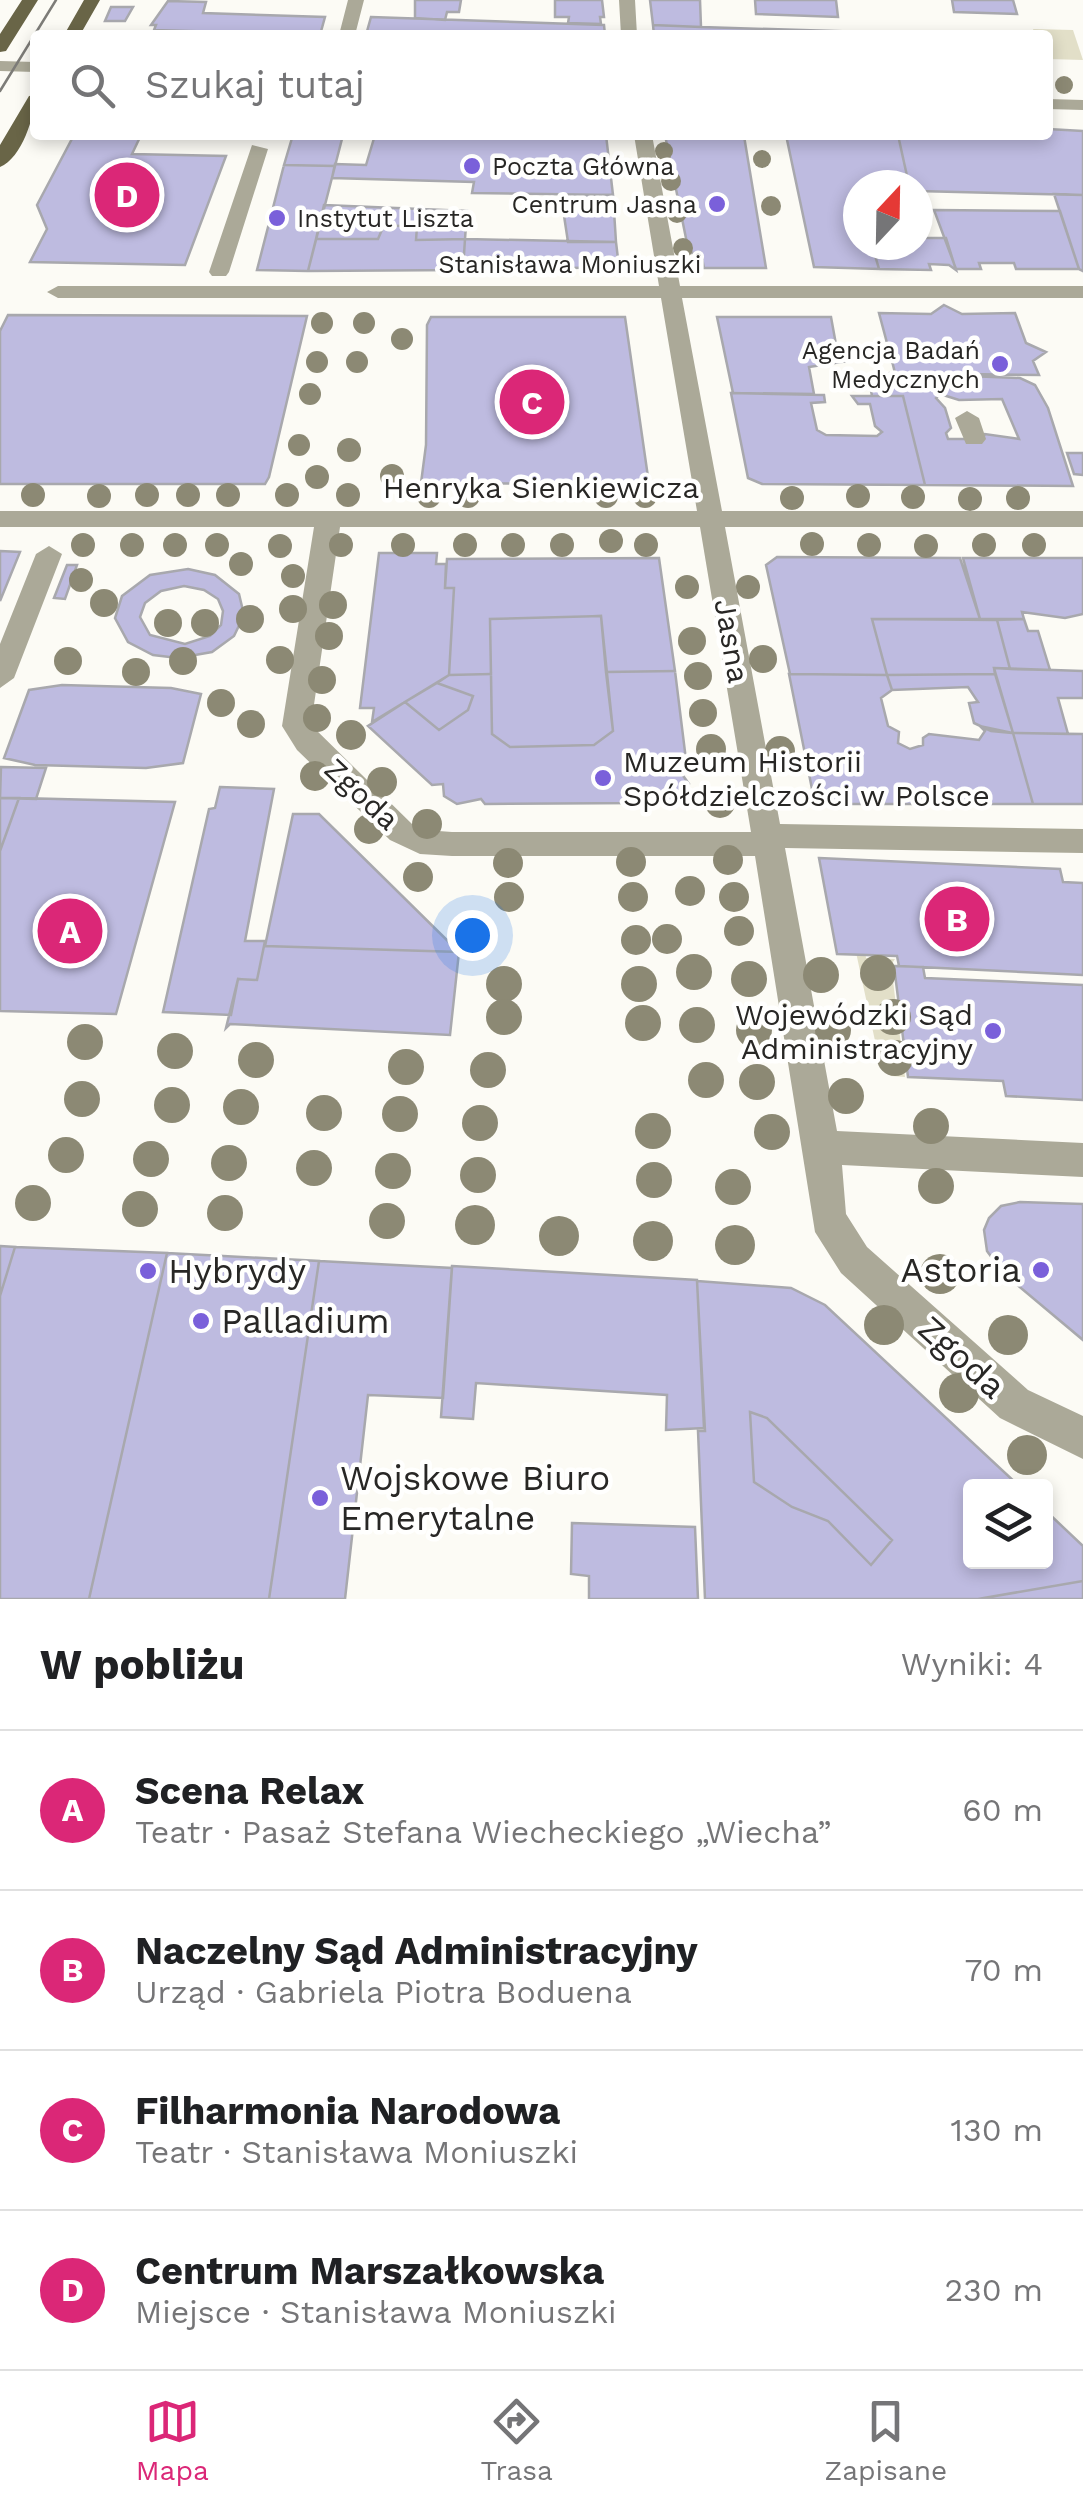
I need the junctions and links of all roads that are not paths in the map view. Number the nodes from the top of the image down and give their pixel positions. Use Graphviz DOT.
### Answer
graph roads {
  1 [pos="30,0"];
  2 [pos="92,0"];
  3 [pos="356,0"];
  4 [pos="626,0"];
  5 [pos="75,30"];
  6 [pos="348,30"];
  7 [pos="629,30"];
  8 [pos="0,46"];
  9 [pos="0,66"];
  10 [pos="30,67"];
  11 [pos="1053,104"];
  12 [pos="1083,105"];
  13 [pos="30,109"];
  14 [pos="644,140"];
  15 [pos="259,150"];
  16 [pos="0,161"];
  17 [pos="219,272"];
  18 [pos="58,292"];
  19 [pos="670,292"];
  20 [pos="1083,292"];
  21 [pos="0,519"];
  22 [pos="1083,519"];
  23 [pos="328,520"];
  24 [pos="712,520"];
  25 [pos="49,554"];
  26 [pos="0,678"];
  27 [pos="768,840"];
  28 [pos="1083,841"];
  29 [pos="822,1147"];
  30 [pos="1083,1160"];
  31 [pos="1083,1438"];
  1 -- 8 [label="main road"];
  2 -- 5 [label="main road"];
  3 -- 6 [label="street"];
  4 -- 7 [label="street"];
  9 -- 10 [label="street"];
  11 -- 12 [label="street"];
  13 -- 16 [label="main road"];
  14 -- 19 [label="street, Jasna"];
  15 -- 17 [label="street"];
  18 -- 19 [label="street, Stanisława Moniuszki"];
  19 -- 20 [label="street, Stanisława Moniuszki"];
  19 -- 24 [label="street, Jasna"];
  21 -- 23 [label="street, Henryka Sienkiewicza"];
  22 -- 24 [label="street, Henryka Sienkiewicza"];
  23 -- 24 [label="street, Henryka Sienkiewicza"];
  23 -- 27 [label="street, Zgoda"];
  24 -- 27 [label="street, Jasna"];
  25 -- 26 [label="street"];
  27 -- 28 [label="street"];
  27 -- 29 [label="street, Jasna"];
  29 -- 30 [label="street"];
  29 -- 31 [label="street, Zgoda"];
}
